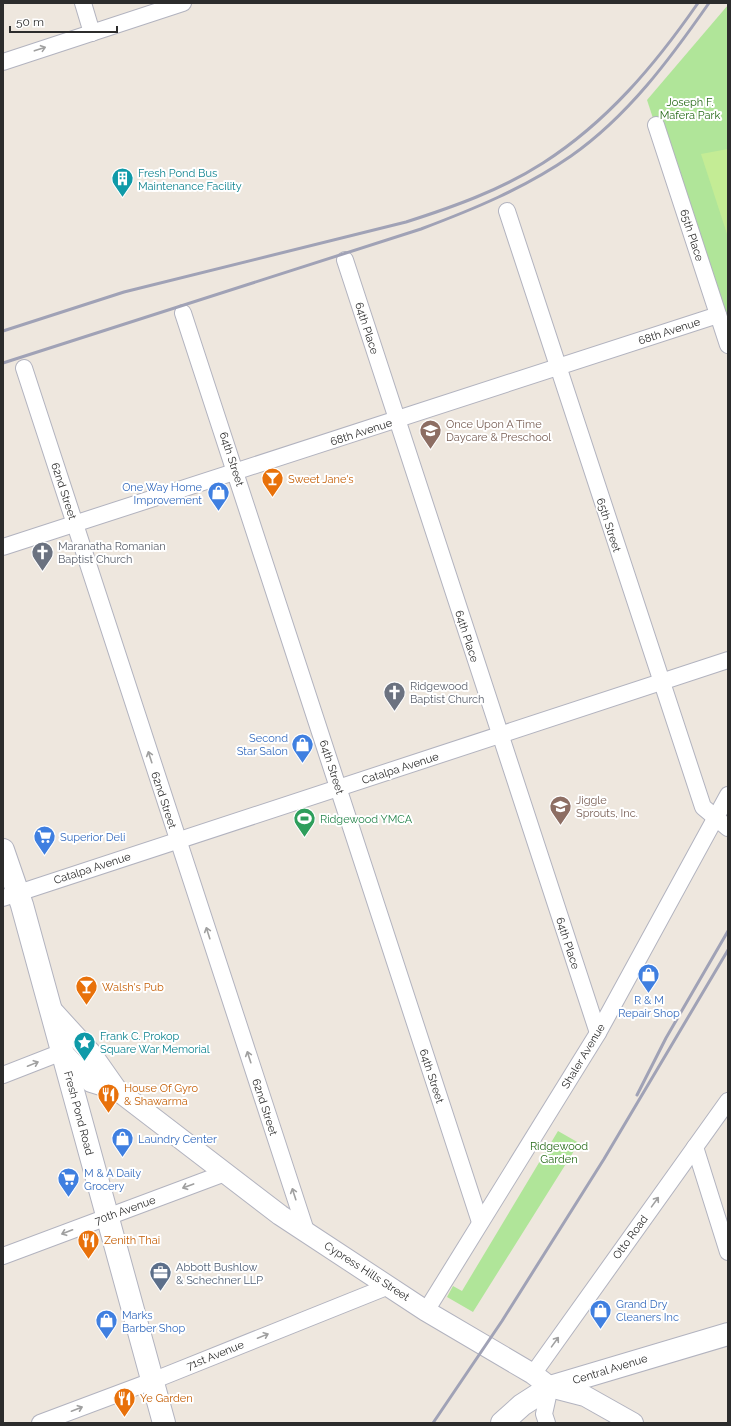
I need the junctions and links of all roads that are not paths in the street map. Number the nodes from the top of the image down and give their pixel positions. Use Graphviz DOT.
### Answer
graph roads {
  1 [pos="83,3"];
  2 [pos="183,3"];
  3 [pos="92,33"];
  4 [pos="3,62"];
  5 [pos="656,125"];
  6 [pos="507,211"];
  7 [pos="345,260"];
  8 [pos="183,313"];
  9 [pos="718,315"];
  10 [pos="728,346"];
  11 [pos="558,367"];
  12 [pos="24,368"];
  13 [pos="397,420"];
  14 [pos="236,472"];
  15 [pos="75,525"];
  16 [pos="3,547"];
  17 [pos="728,660"];
  18 [pos="661,683"];
  19 [pos="500,736"];
  20 [pos="339,788"];
  21 [pos="728,795"];
  22 [pos="722,823"];
  23 [pos="178,840"];
  24 [pos="3,850"];
  25 [pos="11,896"];
  26 [pos="50,1008"];
  27 [pos="598,1033"];
  28 [pos="62,1052"];
  29 [pos="3,1075"];
  30 [pos="117,1090"];
  31 [pos="728,1101"];
  32 [pos="695,1147"];
  33 [pos="225,1173"];
  34 [pos="107,1216"];
  35 [pos="480,1222"];
  36 [pos="306,1231"];
  37 [pos="728,1252"];
  38 [pos="3,1256"];
  39 [pos="389,1286"];
  40 [pos="426,1310"];
  41 [pos="728,1334"];
  42 [pos="533,1374"];
  43 [pos="152,1381"];
  44 [pos="550,1387"];
  45 [pos="40,1423"];
  46 [pos="164,1423"];
  47 [pos="502,1423"];
  48 [pos="547,1423"];
  49 [pos="633,1423"];
  1 -- 3 [label="street"];
  2 -- 3 [label="street"];
  4 -- 3 [label="street, one-way"];
  5 -- 9 [label="street, 65th Place"];
  6 -- 11 [label="street, 65th Street"];
  7 -- 13 [label="street, 64th Place"];
  8 -- 14 [label="street, 64th Street"];
  9 -- 10 [label="street, 65th Place"];
  9 -- 11 [label="street, 68th Avenue"];
  11 -- 13 [label="street, 68th Avenue"];
  11 -- 18 [label="street, 65th Street"];
  12 -- 15 [label="street, 62nd Street"];
  13 -- 14 [label="street, 68th Avenue"];
  13 -- 19 [label="street, 64th Place"];
  14 -- 15 [label="street, 68th Avenue"];
  14 -- 20 [label="street, 64th Street"];
  15 -- 16 [label="street, 68th Avenue"];
  23 -- 15 [label="street, 62nd Street, one-way"];
  17 -- 18 [label="street, Catalpa Avenue"];
  18 -- 19 [label="street, Catalpa Avenue"];
  18 -- 22 [label="street, 65th Street"];
  19 -- 20 [label="street, Catalpa Avenue"];
  19 -- 27 [label="street, 64th Place"];
  20 -- 23 [label="street, Catalpa Avenue"];
  20 -- 35 [label="street, 64th Street"];
  21 -- 22 [label="street, Shaler Avenue"];
  22 -- 27 [label="street, Shaler Avenue"];
  23 -- 25 [label="street, Catalpa Avenue"];
  36 -- 23 [label="street, 62nd Street, one-way"];
  24 -- 25 [label="main road, Fresh Pond Road"];
  25 -- 26 [label="main road, Fresh Pond Road"];
  26 -- 28 [label="main road, Fresh Pond Road"];
  26 -- 30 [label="street, Cypress Hills Street"];
  27 -- 35 [label="street, Shaler Avenue"];
  29 -- 28 [label="street, one-way"];
  28 -- 30 [label="street, Cypress Hills Street"];
  28 -- 34 [label="main road, Fresh Pond Road"];
  30 -- 33 [label="street, Cypress Hills Street"];
  31 -- 32 [label="street, Otto Road"];
  32 -- 37 [label="street"];
  42 -- 32 [label="street, Otto Road, one-way"];
  33 -- 34 [label="street, 70th Avenue, one-way"];
  33 -- 36 [label="street, Cypress Hills Street"];
  34 -- 38 [label="street, 70th Avenue, one-way"];
  34 -- 43 [label="main road, Fresh Pond Road"];
  35 -- 40 [label="street, Shaler Avenue"];
  36 -- 39 [label="street, Cypress Hills Street"];
  39 -- 40 [label="street, Cypress Hills Street"];
  43 -- 39 [label="street, 71st Avenue, one-way"];
  40 -- 42 [label="street, Cypress Hills Street"];
  41 -- 44 [label="main road, Central Avenue"];
  42 -- 44 [label="street, Cypress Hills Street"];
  45 -- 43 [label="street, 71st Avenue, one-way"];
  43 -- 46 [label="main road, Fresh Pond Road"];
  44 -- 47 [label="main road, Central Avenue"];
  44 -- 48 [label="street"];
  44 -- 49 [label="street, Cypress Hills Street"];
}
